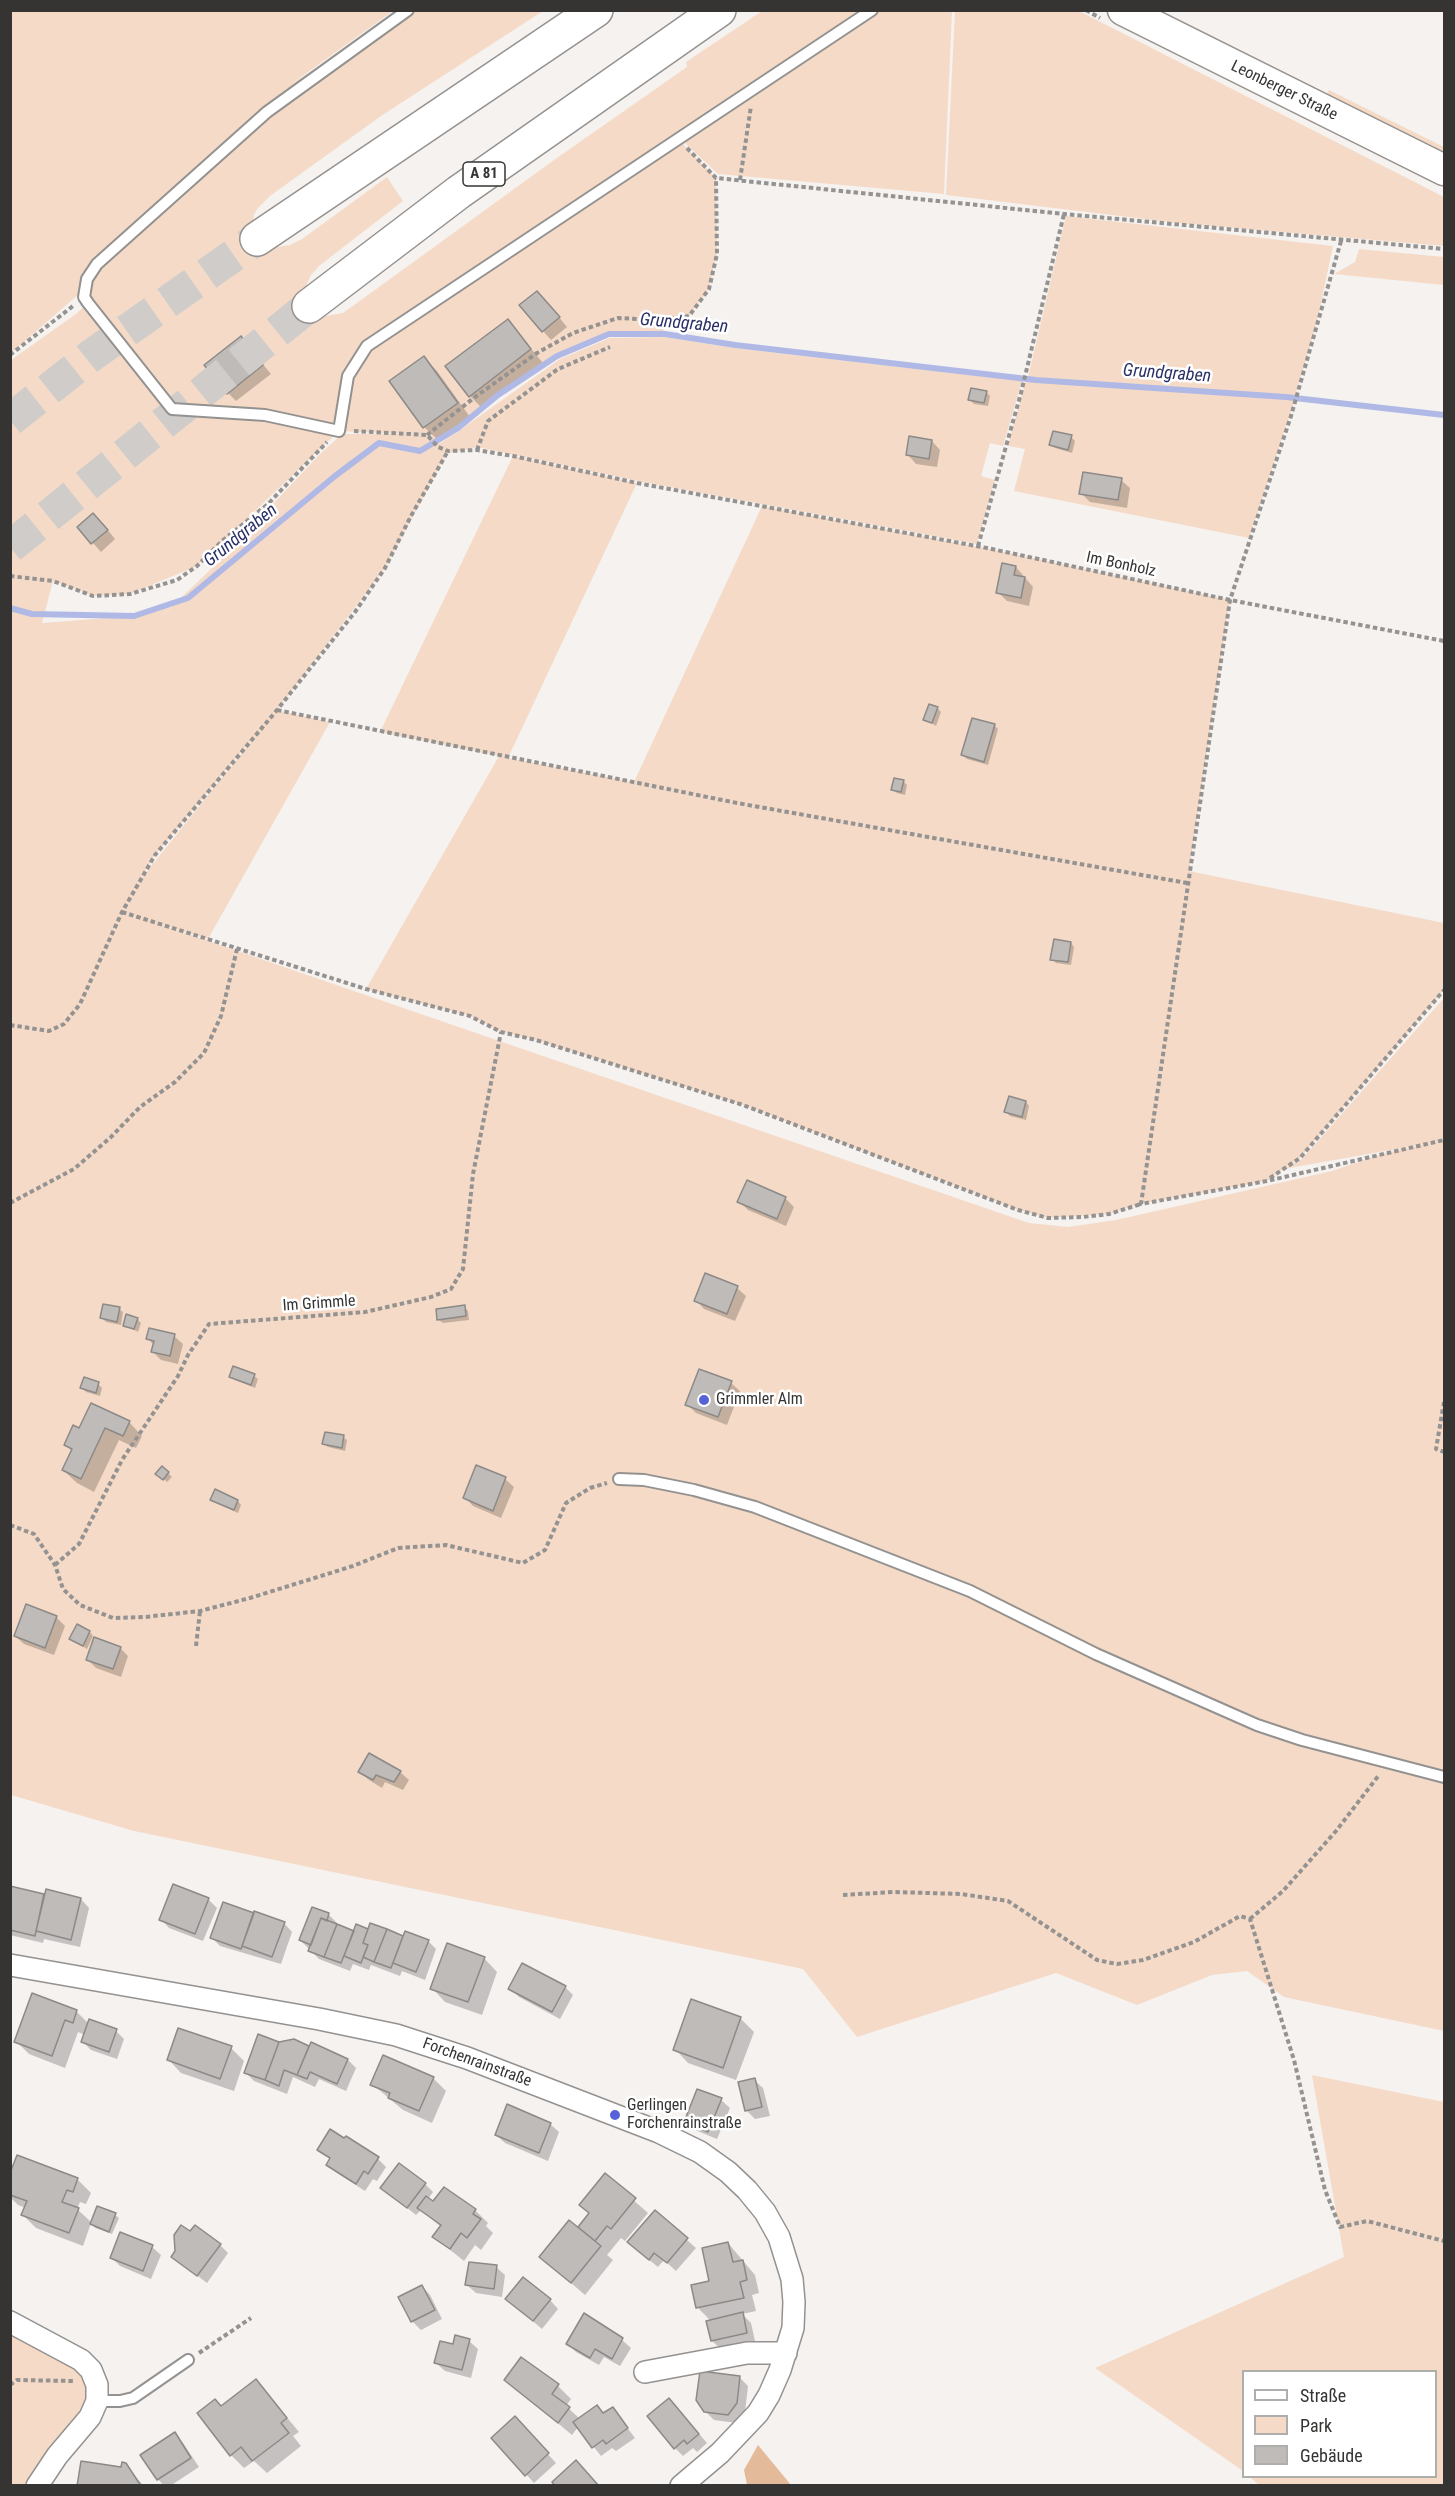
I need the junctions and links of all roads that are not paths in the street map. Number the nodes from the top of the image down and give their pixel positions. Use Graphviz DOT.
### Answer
graph roads {
  1 [pos="408,10"];
  2 [pos="596,10"];
  3 [pos="719,10"];
  4 [pos="872,10"];
  5 [pos="1123,10"];
  6 [pos="1444,170"];
  7 [pos="257,239"];
  8 [pos="309,306"];
  9 [pos="619,1479"];
  10 [pos="1444,1777"];
  11 [pos="10,1965"];
  12 [pos="10,2322"];
  13 [pos="786,2353"];
  14 [pos="188,2360"];
  15 [pos="645,2372"];
  16 [pos="96,2388"];
  17 [pos="37,2486"];
  18 [pos="681,2486"];
  1 -- 4 [label="lane"];
  2 -- 7 [label="highway"];
  3 -- 8 [label="highway, A 81"];
  5 -- 6 [label="main road, Leonberger Straße"];
  9 -- 10 [label="lane"];
  11 -- 13 [label="street, Forchenrainstraße"];
  12 -- 16 [label="street"];
  13 -- 15 [label="street"];
  13 -- 18 [label="street, Forchenrainstraße"];
  14 -- 16 [label="lane"];
  16 -- 17 [label="street"];
}
